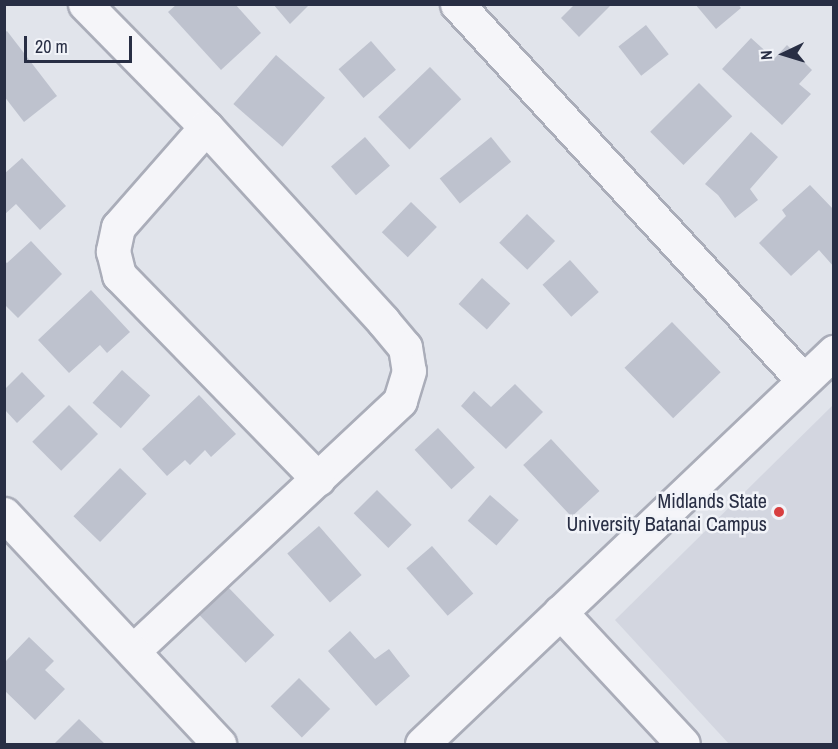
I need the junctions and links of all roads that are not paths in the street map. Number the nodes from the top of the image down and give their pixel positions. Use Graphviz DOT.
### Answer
graph roads {
  1 [pos="85,4"];
  2 [pos="457,4"];
  3 [pos="206,127"];
  4 [pos="834,352"];
  5 [pos="802,380"];
  6 [pos="318,479"];
  7 [pos="4,514"];
  8 [pos="560,612"];
  9 [pos="134,650"];
  10 [pos="219,744"];
  11 [pos="422,744"];
  12 [pos="683,744"];
  1 -- 3 [label="street"];
  2 -- 5 [label="street"];
  3 -- 6 [label="street"];
  3 -- 6 [label="street"];
  4 -- 5 [label="street"];
  5 -- 8 [label="street"];
  6 -- 9 [label="street"];
  7 -- 9 [label="street"];
  8 -- 11 [label="street"];
  8 -- 12 [label="street"];
  9 -- 10 [label="street"];
}
